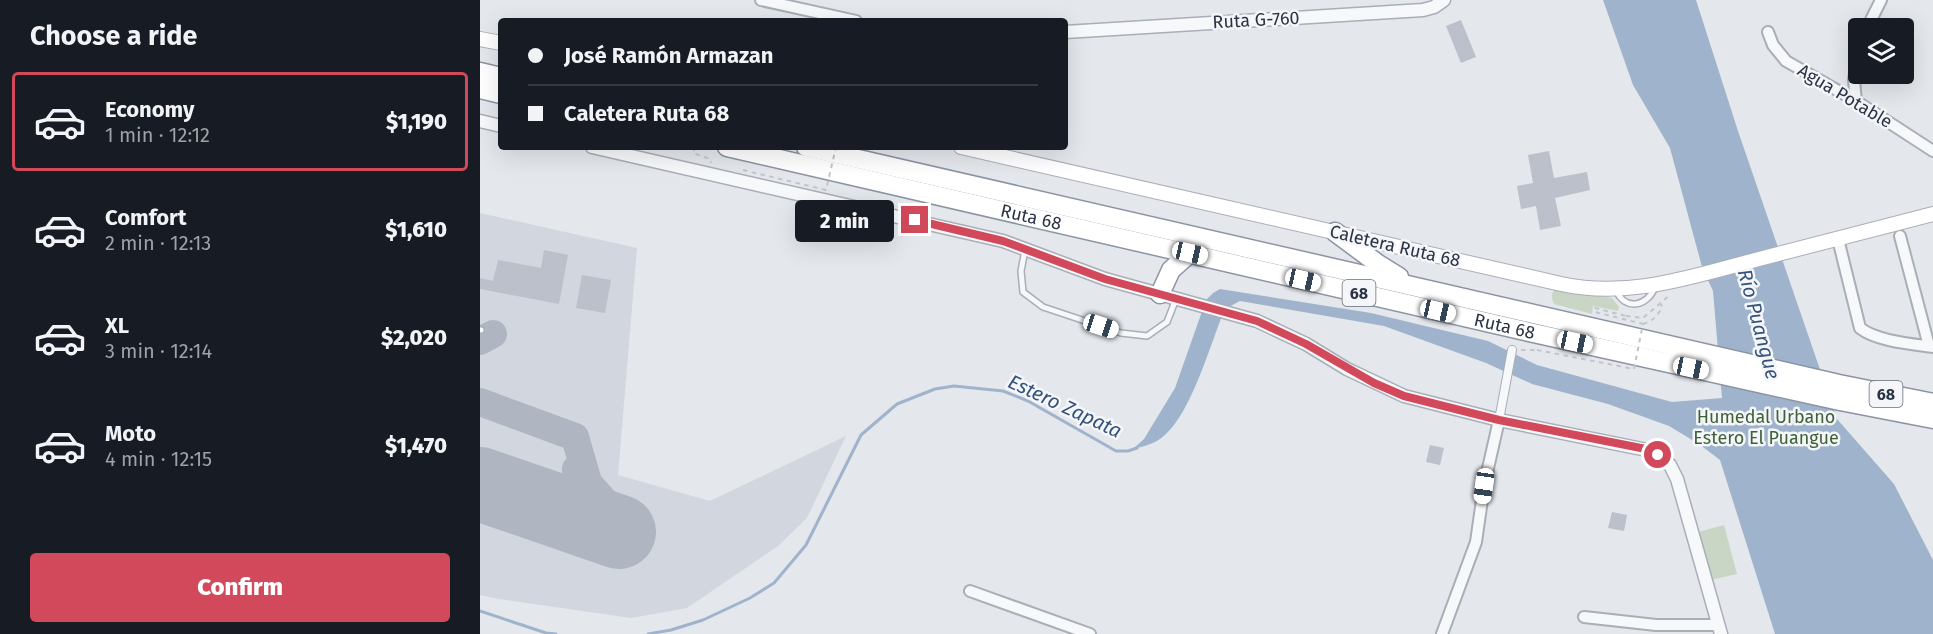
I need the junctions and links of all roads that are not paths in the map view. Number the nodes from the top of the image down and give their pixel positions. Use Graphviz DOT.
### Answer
graph roads {
  1 [pos="761,0"];
  2 [pos="1444,0"];
  3 [pos="1881,0"];
  4 [pos="842,18"];
  5 [pos="1872,18"];
  6 [pos="1068,32"];
  7 [pos="1768,32"];
  8 [pos="480,39"];
  9 [pos="498,43"];
  10 [pos="480,72"];
  11 [pos="498,76"];
  12 [pos="1855,84"];
  13 [pos="480,89"];
  14 [pos="498,93"];
  15 [pos="1856,101"];
  16 [pos="480,122"];
  17 [pos="498,125"];
  18 [pos="605,150"];
  19 [pos="740,150"];
  20 [pos="819,150"];
  21 [pos="975,150"];
  22 [pos="1933,151"];
  23 [pos="1933,214"];
  24 [pos="1335,232"];
  25 [pos="1900,236"];
  26 [pos="1834,240"];
  27 [pos="1025,248"];
  28 [pos="1190,253"];
  29 [pos="1416,286"];
  30 [pos="1168,296"];
  31 [pos="1931,346"];
  32 [pos="1512,350"];
  33 [pos="1840,392"];
  34 [pos="1933,403"];
  35 [pos="1933,419"];
  36 [pos="1499,420"];
  37 [pos="970,591"];
  38 [pos="1584,617"];
  39 [pos="1720,630"];
  40 [pos="1090,634"];
  41 [pos="1442,634"];
  1 -- 4 [label="street"];
  2 -- 6 [label="street, Ruta G-760"];
  3 -- 5 [label="street"];
  7 -- 15 [label="street, Agua Potable"];
  8 -- 9 [label="main road"];
  10 -- 11 [label="highway"];
  12 -- 15 [label="street"];
  13 -- 14 [label="highway"];
  15 -- 22 [label="street, Agua Potable"];
  16 -- 17 [label="street"];
  18 -- 27 [label="street"];
  19 -- 28 [label="highway, Ruta 68 / 68"];
  20 -- 29 [label="highway, Ruta 68 / 68"];
  21 -- 24 [label="main road, Caletera Ruta 68"];
  23 -- 26 [label="main road, Caletera Ruta 68"];
  24 -- 26 [label="main road, Caletera Ruta 68"];
  24 -- 29 [label="highway"];
  25 -- 31 [label="street"];
  26 -- 31 [label="street"];
  27 -- 30 [label="street"];
  27 -- 30 [label="lane"];
  28 -- 30 [label="highway"];
  28 -- 33 [label="highway, Ruta 68 / 68"];
  29 -- 33 [label="highway, Ruta 68 / 68"];
  30 -- 36 [label="street"];
  32 -- 36 [label="street"];
  33 -- 34 [label="highway, Ruta 68 / 68"];
  33 -- 35 [label="highway, Ruta 68 / 68"];
  36 -- 39 [label="street"];
  36 -- 41 [label="street"];
  37 -- 40 [label="street"];
  38 -- 39 [label="street"];
}
